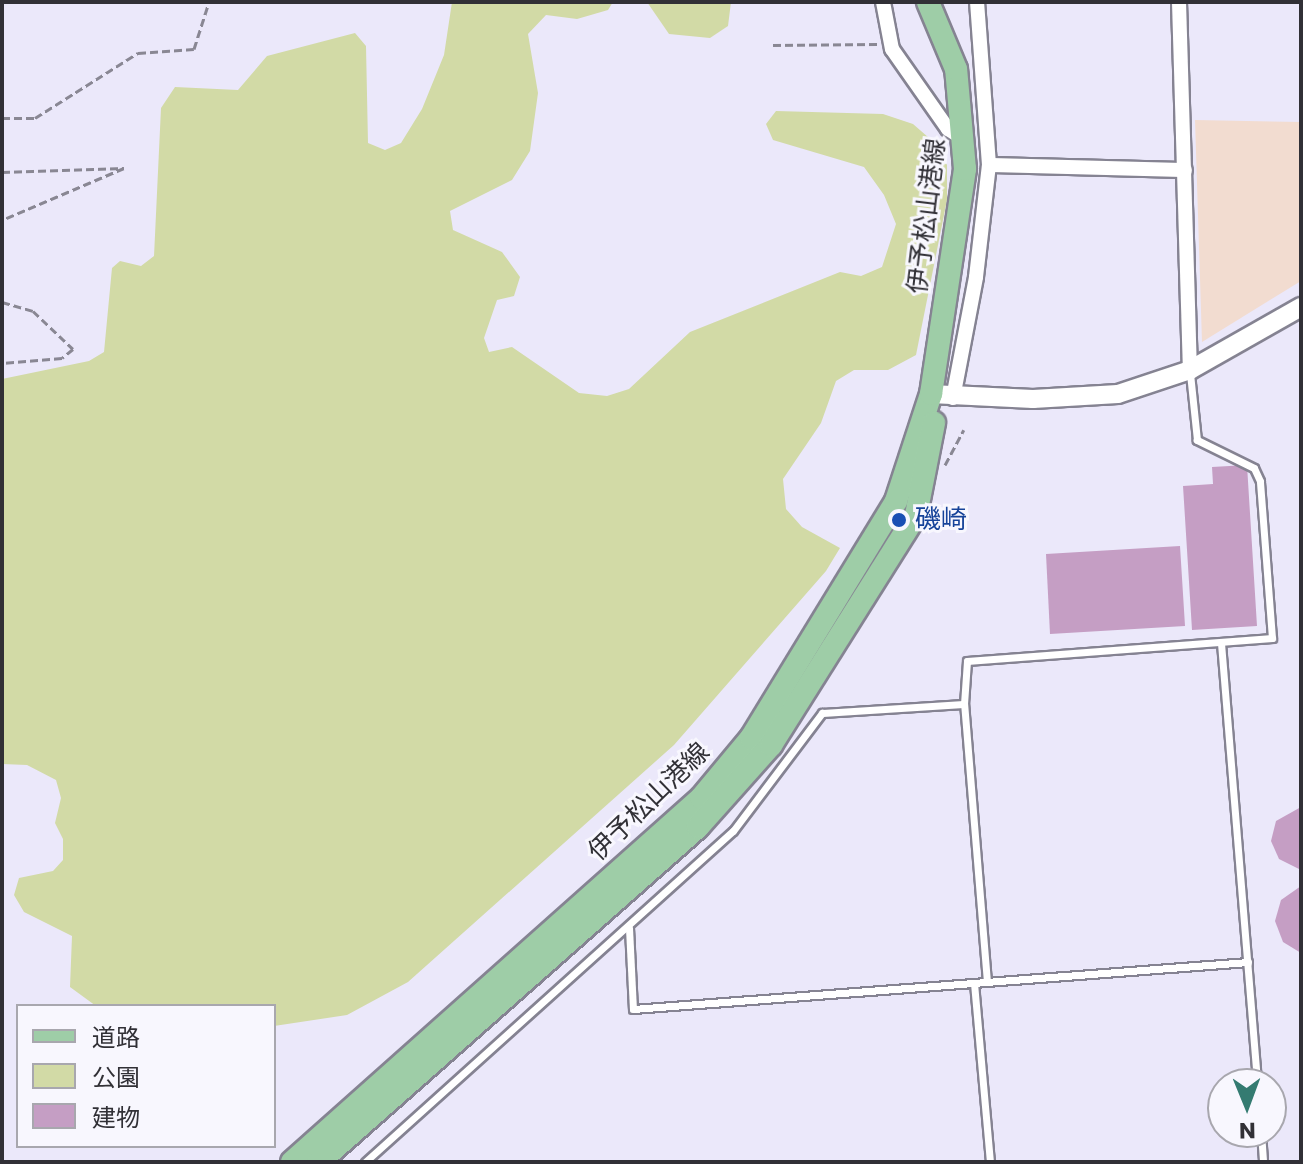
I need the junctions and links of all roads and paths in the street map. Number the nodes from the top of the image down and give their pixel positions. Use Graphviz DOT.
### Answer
graph roads {
  1 [pos="209,2"];
  2 [pos="883,2"];
  3 [pos="928,2"];
  4 [pos="977,2"];
  5 [pos="1179,2"];
  6 [pos="890,44"];
  7 [pos="773,45"];
  8 [pos="2,118"];
  9 [pos="966,140"];
  10 [pos="989,165"];
  11 [pos="1185,170"];
  12 [pos="3,173"];
  13 [pos="2,220"];
  14 [pos="2,302"];
  15 [pos="1301,307"];
  16 [pos="2,363"];
  17 [pos="1190,370"];
  18 [pos="942,396"];
  19 [pos="1221,643"];
  20 [pos="964,704"];
  21 [pos="629,928"];
  22 [pos="1248,962"];
  23 [pos="987,982"];
  24 [pos="974,983"];
  25 [pos="1256,1068"];
  26 [pos="292,1162"];
  27 [pos="319,1162"];
  28 [pos="365,1162"];
  29 [pos="990,1162"];
  1 -- 8 [label="path"];
  2 -- 6 [label="street"];
  3 -- 9 [label="main road, 伊予松山港線"];
  4 -- 10 [label="street"];
  5 -- 11 [label="street"];
  6 -- 7 [label="path"];
  6 -- 9 [label="street"];
  9 -- 18 [label="main road, 伊予松山港線"];
  10 -- 11 [label="street"];
  10 -- 18 [label="street"];
  11 -- 17 [label="street"];
  12 -- 13 [label="path"];
  14 -- 16 [label="path"];
  15 -- 17 [label="street"];
  17 -- 18 [label="street"];
  17 -- 19 [label="lane"];
  18 -- 26 [label="main road, 伊予松山港線"];
  18 -- 27 [label="main road, 伊予松山港線"];
  19 -- 20 [label="lane"];
  19 -- 22 [label="lane"];
  20 -- 21 [label="lane"];
  20 -- 23 [label="lane"];
  21 -- 24 [label="lane"];
  21 -- 28 [label="lane"];
  22 -- 23 [label="lane"];
  22 -- 25 [label="lane"];
  23 -- 24 [label="lane"];
  24 -- 29 [label="lane"];
}
